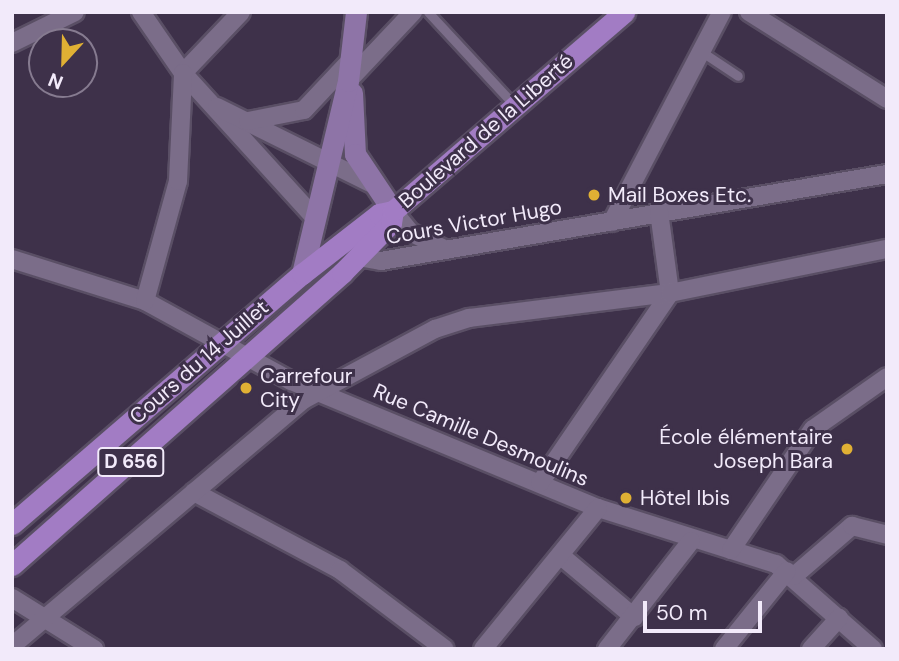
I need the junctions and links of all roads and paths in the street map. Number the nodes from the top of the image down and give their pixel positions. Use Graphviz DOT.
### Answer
graph roads {
  1 [pos="75,12"];
  2 [pos="141,12"];
  3 [pos="240,12"];
  4 [pos="356,12"];
  5 [pos="413,12"];
  6 [pos="428,12"];
  7 [pos="624,12"];
  8 [pos="722,12"];
  9 [pos="749,12"];
  10 [pos="12,43"];
  11 [pos="702,52"];
  12 [pos="350,70"];
  13 [pos="183,73"];
  14 [pos="738,76"];
  15 [pos="887,99"];
  16 [pos="515,106"];
  17 [pos="217,107"];
  18 [pos="247,121"];
  19 [pos="328,162"];
  20 [pos="887,174"];
  21 [pos="370,183"];
  22 [pos="393,211"];
  23 [pos="659,212"];
  24 [pos="316,219"];
  25 [pos="612,222"];
  26 [pos="887,249"];
  27 [pos="446,250"];
  28 [pos="350,251"];
  29 [pos="12,259"];
  30 [pos="381,261"];
  31 [pos="342,273"];
  32 [pos="302,274"];
  33 [pos="670,293"];
  34 [pos="145,301"];
  35 [pos="222,341"];
  36 [pos="248,358"];
  37 [pos="887,377"];
  38 [pos="318,391"];
  39 [pos="540,483"];
  40 [pos="194,492"];
  41 [pos="598,508"];
  42 [pos="12,524"];
  43 [pos="887,535"];
  44 [pos="691,541"];
  45 [pos="731,550"];
  46 [pos="560,555"];
  47 [pos="12,565"];
  48 [pos="791,573"];
  49 [pos="12,598"];
  50 [pos="634,617"];
  51 [pos="839,618"];
  52 [pos="44,619"];
  53 [pos="12,646"];
  54 [pos="94,649"];
  55 [pos="445,649"];
  56 [pos="483,649"];
  57 [pos="607,649"];
  58 [pos="724,649"];
  59 [pos="811,649"];
  60 [pos="873,649"];
  1 -- 10 [label="street"];
  2 -- 13 [label="street"];
  3 -- 13 [label="street"];
  4 -- 12 [label="main road"];
  5 -- 12 [label="street"];
  6 -- 16 [label="lane"];
  7 -- 16 [label="main road, Boulevard de la Liberté / D 656"];
  8 -- 11 [label="street"];
  9 -- 15 [label="street"];
  11 -- 14 [label="lane"];
  11 -- 25 [label="street"];
  12 -- 18 [label="street"];
  12 -- 19 [label="main road"];
  12 -- 21 [label="main road"];
  13 -- 17 [label="street"];
  13 -- 34 [label="street"];
  16 -- 22 [label="main road, Boulevard de la Liberté / D 656"];
  17 -- 18 [label="street"];
  17 -- 24 [label="street"];
  18 -- 19 [label="street"];
  19 -- 21 [label="street"];
  19 -- 24 [label="main road"];
  20 -- 23 [label="street, Cours Victor Hugo"];
  21 -- 22 [label="main road"];
  22 -- 27 [label="street"];
  22 -- 28 [label="main road, Cours du 14 Juillet / D 656"];
  23 -- 25 [label="street, Cours Victor Hugo"];
  23 -- 33 [label="street"];
  24 -- 28 [label="main road"];
  24 -- 32 [label="main road"];
  25 -- 27 [label="street, Cours Victor Hugo"];
  26 -- 33 [label="street"];
  27 -- 30 [label="street, Cours Victor Hugo"];
  28 -- 30 [label="street, Cours Victor Hugo"];
  28 -- 31 [label="main road, Cours du 14 Juillet / D 656"];
  28 -- 32 [label="main road, Cours du 14 Juillet / D 656"];
  29 -- 34 [label="street, Rue Camille Desmoulins"];
  30 -- 31 [label="street"];
  31 -- 36 [label="main road, Cours du 14 Juillet / D 656"];
  32 -- 35 [label="main road, Cours du 14 Juillet / D 656"];
  33 -- 38 [label="street"];
  33 -- 39 [label="street"];
  34 -- 35 [label="street, Rue Camille Desmoulins"];
  35 -- 36 [label="street, Rue Camille Desmoulins"];
  35 -- 42 [label="main road, Cours du 14 Juillet / D 656"];
  36 -- 38 [label="street, Rue Camille Desmoulins"];
  36 -- 47 [label="main road, Cours du 14 Juillet / D 656"];
  37 -- 45 [label="street"];
  38 -- 39 [label="street, Rue Camille Desmoulins"];
  38 -- 40 [label="street"];
  39 -- 41 [label="street, Rue Camille Desmoulins"];
  40 -- 52 [label="street"];
  40 -- 55 [label="street"];
  41 -- 44 [label="street, Rue Camille Desmoulins"];
  41 -- 46 [label="street"];
  43 -- 48 [label="street"];
  44 -- 45 [label="street, Rue Camille Desmoulins"];
  44 -- 50 [label="street"];
  45 -- 48 [label="street, Rue Camille Desmoulins"];
  46 -- 50 [label="street"];
  46 -- 56 [label="street"];
  48 -- 51 [label="street"];
  48 -- 58 [label="street"];
  49 -- 52 [label="street"];
  50 -- 57 [label="street"];
  51 -- 59 [label="street"];
  51 -- 60 [label="street"];
  52 -- 53 [label="street"];
  52 -- 54 [label="street"];
}
